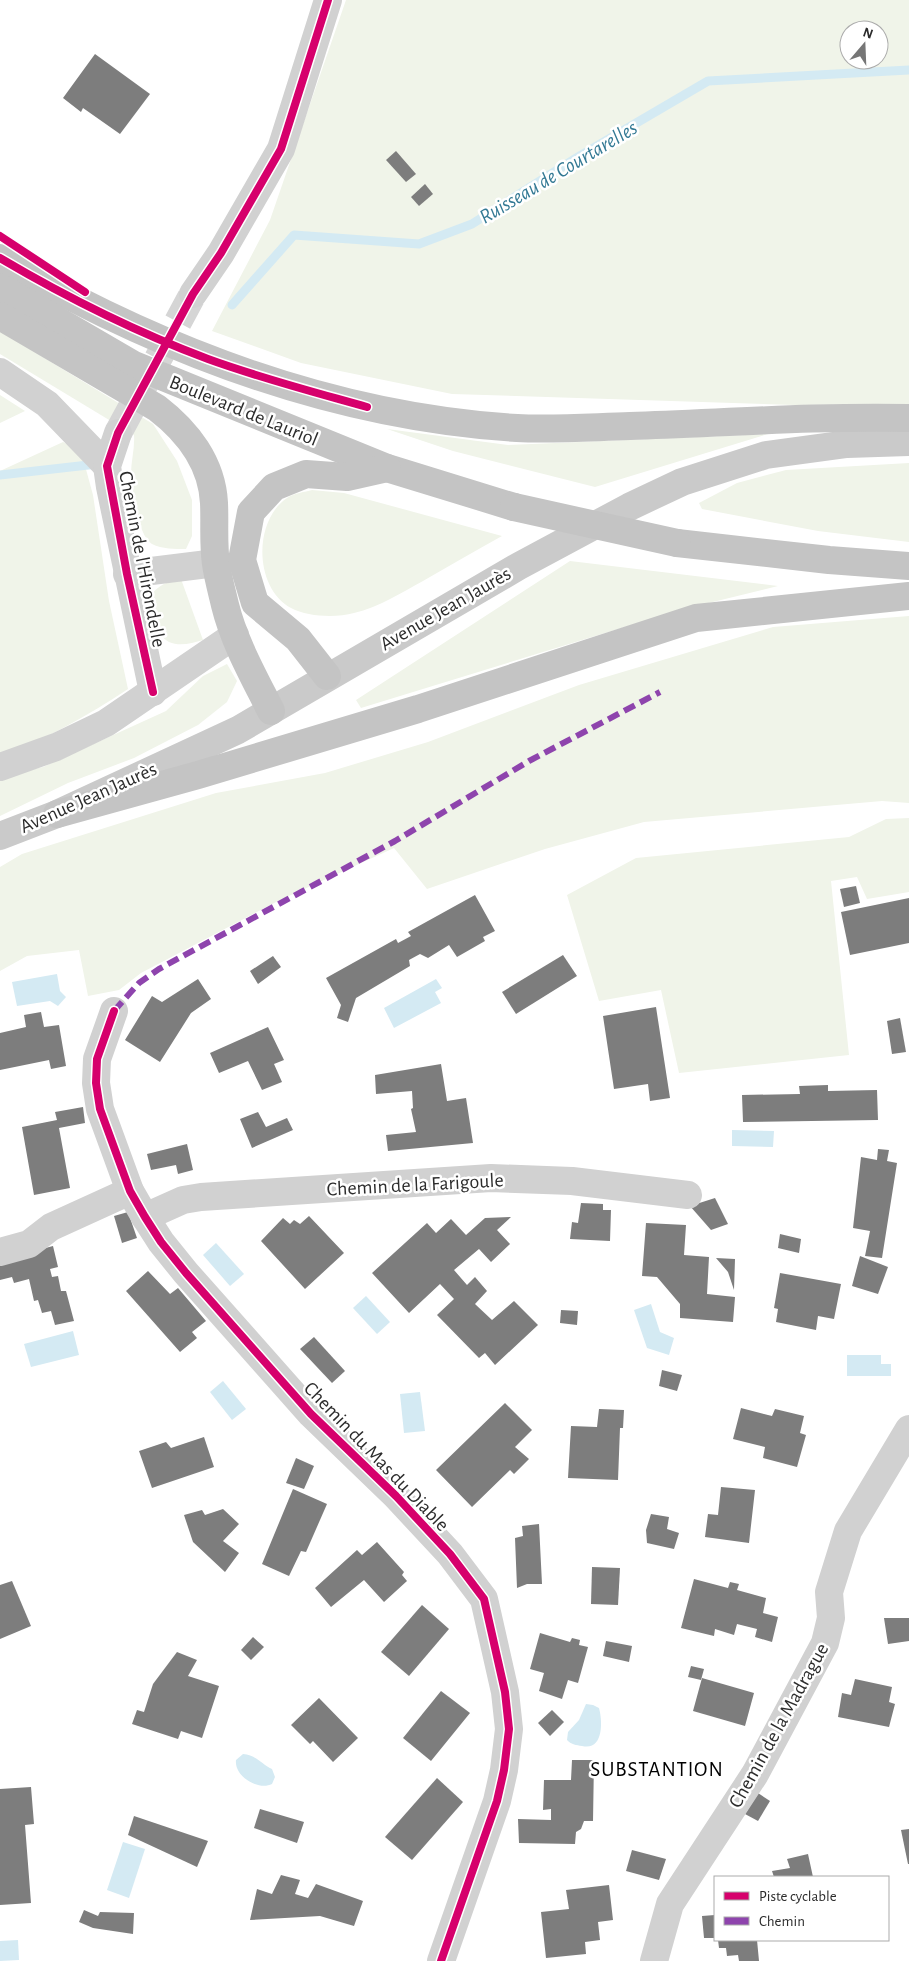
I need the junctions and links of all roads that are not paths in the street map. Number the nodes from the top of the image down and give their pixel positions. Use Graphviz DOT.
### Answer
graph roads {
  1 [pos="328,0"];
  2 [pos="0,258"];
  3 [pos="0,287"];
  4 [pos="193,294"];
  5 [pos="0,316"];
  6 [pos="0,372"];
  7 [pos="909,418"];
  8 [pos="118,433"];
  9 [pos="909,442"];
  10 [pos="107,466"];
  11 [pos="387,468"];
  12 [pos="229,562"];
  13 [pos="909,566"];
  14 [pos="126,574"];
  15 [pos="909,596"];
  16 [pos="255,604"];
  17 [pos="234,635"];
  18 [pos="327,676"];
  19 [pos="153,692"];
  20 [pos="271,711"];
  21 [pos="0,767"];
  22 [pos="57,814"];
  23 [pos="0,836"];
  24 [pos="114,1011"];
  25 [pos="130,1191"];
  26 [pos="688,1195"];
  27 [pos="145,1217"];
  28 [pos="0,1252"];
  29 [pos="909,1429"];
  30 [pos="441,1961"];
  31 [pos="654,1961"];
  1 -- 4 [label="street"];
  2 -- 7 [label="main road"];
  3 -- 11 [label="main road, Boulevard de Lauriol"];
  5 -- 12 [label="main road"];
  6 -- 10 [label="street"];
  8 -- 10 [label="street, Chemin de l'Hirondelle"];
  9 -- 18 [label="main road, Avenue Jean Jaurès"];
  10 -- 14 [label="street, Chemin de l'Hirondelle"];
  11 -- 12 [label="main road"];
  11 -- 13 [label="main road, Boulevard de Lauriol, bridge"];
  12 -- 14 [label="street, Chemin de l'Hirondelle"];
  12 -- 16 [label="main road"];
  12 -- 17 [label="main road"];
  14 -- 19 [label="street, Chemin de l'Hirondelle"];
  15 -- 22 [label="main road"];
  16 -- 17 [label="main road"];
  16 -- 18 [label="main road"];
  17 -- 19 [label="street, Chemin de l'Hirondelle"];
  17 -- 20 [label="main road"];
  18 -- 20 [label="main road, Avenue Jean Jaurès"];
  19 -- 21 [label="street, Chemin de l'Hirondelle"];
  20 -- 22 [label="main road, Avenue Jean Jaurès"];
  22 -- 23 [label="main road, Avenue Jean Jaurès"];
  24 -- 25 [label="street, Chemin du Mas du Diable"];
  25 -- 27 [label="street, Chemin du Mas du Diable"];
  25 -- 28 [label="street"];
  26 -- 27 [label="street, Chemin de la Farigoule"];
  27 -- 30 [label="street, Chemin du Mas du Diable"];
  29 -- 31 [label="street, Chemin de la Madrague"];
}
